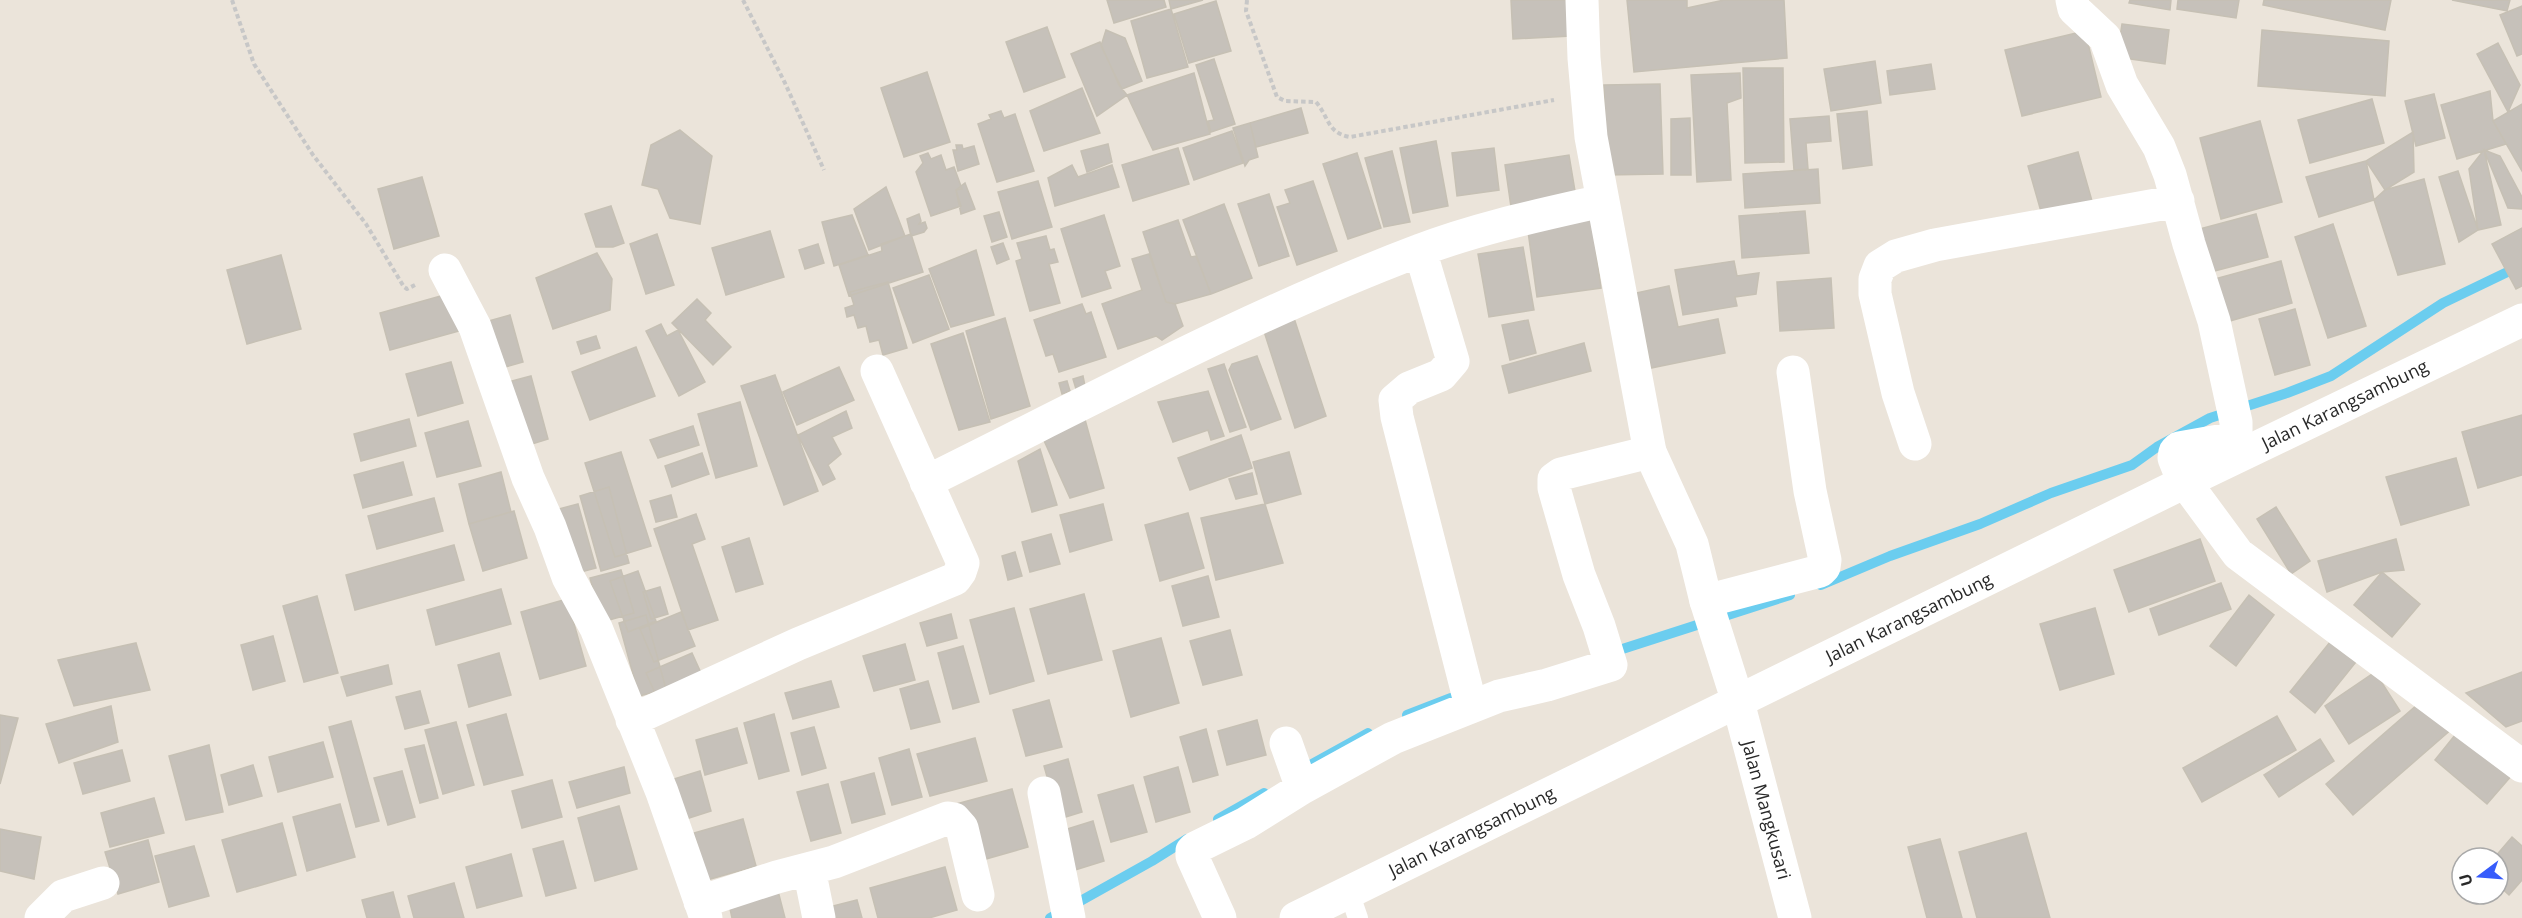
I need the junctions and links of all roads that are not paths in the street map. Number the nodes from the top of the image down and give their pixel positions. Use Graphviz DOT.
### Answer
graph roads {
  1 [pos="1582,0"];
  2 [pos="2072,0"];
  3 [pos="1602,201"];
  4 [pos="2178,201"];
  5 [pos="1420,250"];
  6 [pos="444,270"];
  7 [pos="2522,320"];
  8 [pos="877,371"];
  9 [pos="1793,372"];
  10 [pos="1916,444"];
  11 [pos="1650,452"];
  12 [pos="926,482"];
  13 [pos="2185,482"];
  14 [pos="1711,615"];
  15 [pos="1738,702"];
  16 [pos="1471,706"];
  17 [pos="632,720"];
  18 [pos="1287,742"];
  19 [pos="2522,766"];
  20 [pos="1300,783"];
  21 [pos="1044,793"];
  22 [pos="808,869"];
  23 [pos="103,883"];
  24 [pos="978,895"];
  25 [pos="1353,905"];
  26 [pos="703,910"];
  27 [pos="41,918"];
  28 [pos="819,918"];
  29 [pos="1069,918"];
  30 [pos="1220,918"];
  31 [pos="1296,918"];
  32 [pos="1795,918"];
  1 -- 3 [label="street, Jalan Mangkusari"];
  2 -- 4 [label="street"];
  3 -- 5 [label="street"];
  3 -- 11 [label="street, Jalan Mangkusari"];
  4 -- 10 [label="street"];
  4 -- 13 [label="street"];
  5 -- 12 [label="street"];
  5 -- 16 [label="street"];
  6 -- 17 [label="street"];
  7 -- 13 [label="street, Jalan Karangsambung"];
  8 -- 12 [label="street"];
  9 -- 14 [label="street"];
  11 -- 14 [label="street, Jalan Mangkusari"];
  11 -- 16 [label="street"];
  12 -- 17 [label="street"];
  13 -- 15 [label="street, Jalan Karangsambung"];
  13 -- 19 [label="street"];
  14 -- 15 [label="street, Jalan Mangkusari"];
  15 -- 25 [label="street, Jalan Karangsambung"];
  15 -- 32 [label="street, Jalan Mangkusari"];
  16 -- 20 [label="street"];
  17 -- 26 [label="street"];
  18 -- 20 [label="street"];
  20 -- 30 [label="street"];
  21 -- 29 [label="street"];
  22 -- 24 [label="street"];
  22 -- 26 [label="street"];
  22 -- 28 [label="street"];
  23 -- 27 [label="street"];
  25 -- 31 [label="street, Jalan Karangsambung"];
}
